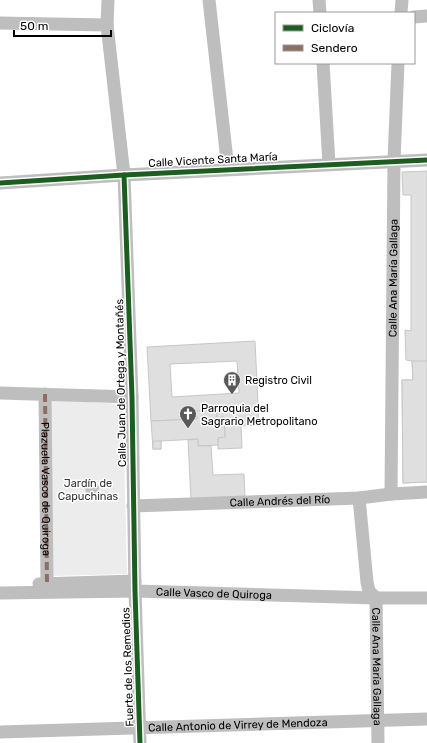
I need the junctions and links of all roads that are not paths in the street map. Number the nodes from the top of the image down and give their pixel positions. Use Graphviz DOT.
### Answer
graph roads {
  1 [pos="108,0"];
  2 [pos="209,0"];
  3 [pos="319,0"];
  4 [pos="402,0"];
  5 [pos="320,12"];
  6 [pos="401,12"];
  7 [pos="427,16"];
  8 [pos="415,17"];
  9 [pos="0,24"];
  10 [pos="107,25"];
  11 [pos="323,64"];
  12 [pos="398,64"];
  13 [pos="427,160"];
  14 [pos="394,161"];
  15 [pos="329,164"];
  16 [pos="228,169"];
  17 [pos="124,175"];
  18 [pos="0,183"];
  19 [pos="0,393"];
  20 [pos="45,394"];
  21 [pos="132,397"];
  22 [pos="427,492"];
  23 [pos="392,494"];
  24 [pos="359,498"];
  25 [pos="133,506"];
  26 [pos="47,583"];
  27 [pos="135,586"];
  28 [pos="0,589"];
  29 [pos="0,593"];
  30 [pos="376,598"];
  31 [pos="427,598"];
  32 [pos="427,719"];
  33 [pos="378,722"];
  34 [pos="140,727"];
  35 [pos="0,732"];
  36 [pos="140,743"];
  37 [pos="378,743"];
  1 -- 10 [label="street, Calle Juan de Ortega y Montañés"];
  2 -- 16 [label="street"];
  3 -- 5 [label="street"];
  4 -- 6 [label="street"];
  7 -- 8 [label="street"];
  9 -- 10 [label="street"];
  10 -- 17 [label="street, Calle Juan de Ortega y Montañés"];
  11 -- 15 [label="street"];
  12 -- 14 [label="street, Calle Ana María Gallaga"];
  13 -- 14 [label="street, Calle Vicente Santa María"];
  14 -- 15 [label="street, Calle Vicente Santa María"];
  14 -- 23 [label="street, Calle Ana María Gallaga"];
  15 -- 16 [label="street, Calle Vicente Santa María"];
  16 -- 17 [label="street, Calle Vicente Santa María"];
  17 -- 18 [label="street, Calle Vicente Santa María"];
  17 -- 21 [label="street, Calle Juan de Ortega y Montañés"];
  19 -- 20 [label="street"];
  20 -- 21 [label="street"];
  20 -- 26 [label="street, Plazuela Vasco de Quiroga"];
  21 -- 25 [label="street, Calle Juan de Ortega y Montañés"];
  22 -- 23 [label="street, Calle Andrés del Río"];
  23 -- 24 [label="street, Calle Andrés del Río"];
  24 -- 25 [label="street, Calle Andrés del Río"];
  24 -- 30 [label="street, Calle Ana María Gallaga"];
  25 -- 27 [label="street, Calle Juan de Ortega y Montañés"];
  26 -- 27 [label="street, Calle Vasco de Quiroga"];
  26 -- 28 [label="street, Calle Vasco de Quiroga"];
  27 -- 29 [label="street, Calle Vasco de Quiroga"];
  27 -- 30 [label="street, Calle Vasco de Quiroga"];
  27 -- 34 [label="street, Fuerte de los Remedios"];
  30 -- 31 [label="street, Calle Vasco de Quiroga"];
  30 -- 33 [label="street, Calle Ana María Gallaga"];
  32 -- 33 [label="street, Calle Antonio de Virrey de Mendoza"];
  33 -- 34 [label="street, Calle Antonio de Virrey de Mendoza"];
  33 -- 37 [label="street, Calle Ana María Gallaga"];
  34 -- 35 [label="street, Calle Antonio de Virrey de Mendoza"];
  34 -- 36 [label="street, Fuerte de los Remedios"];
}
